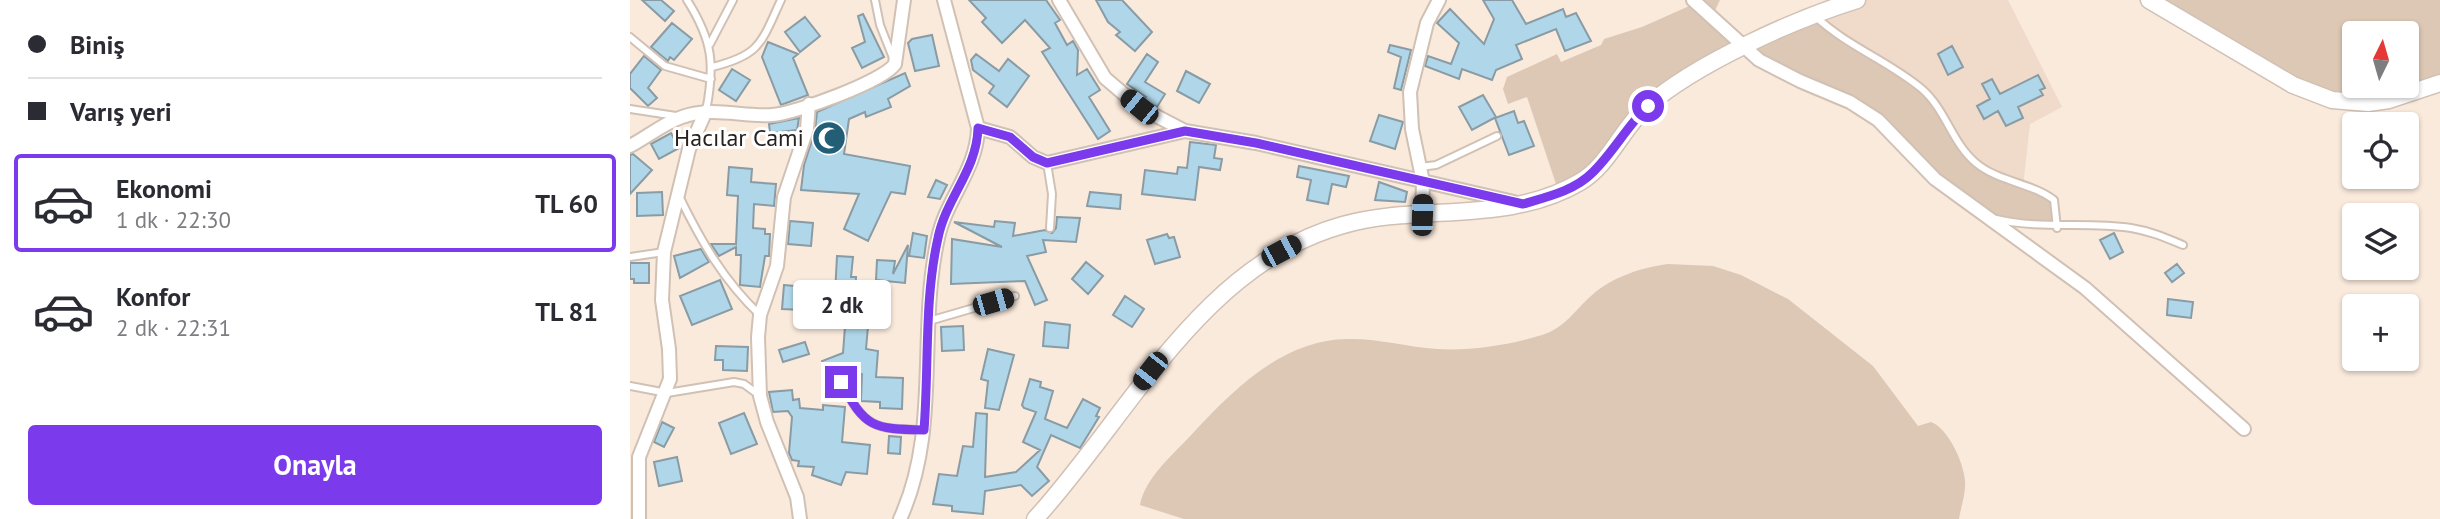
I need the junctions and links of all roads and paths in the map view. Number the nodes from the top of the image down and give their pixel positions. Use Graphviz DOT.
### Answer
graph roads {
  1 [pos="688,0"];
  2 [pos="733,0"];
  3 [pos="781,0"];
  4 [pos="875,0"];
  5 [pos="904,0"];
  6 [pos="944,0"];
  7 [pos="1059,0"];
  8 [pos="1439,0"];
  9 [pos="1693,0"];
  10 [pos="1857,0"];
  11 [pos="2149,0"];
  12 [pos="1815,16"];
  13 [pos="630,37"];
  14 [pos="710,44"];
  15 [pos="1745,47"];
  16 [pos="895,64"];
  17 [pos="712,67"];
  18 [pos="711,79"];
  19 [pos="2440,83"];
  20 [pos="809,104"];
  21 [pos="630,108"];
  22 [pos="706,111"];
  23 [pos="681,117"];
  24 [pos="978,128"];
  25 [pos="1185,131"];
  26 [pos="1497,136"];
  27 [pos="630,146"];
  28 [pos="1047,163"];
  29 [pos="1420,167"];
  30 [pos="1423,183"];
  31 [pos="678,194"];
  32 [pos="1523,204"];
  33 [pos="1422,215"];
  34 [pos="1984,216"];
  35 [pos="1050,228"];
  36 [pos="2057,228"];
  37 [pos="2183,245"];
  38 [pos="664,252"];
  39 [pos="630,257"];
  40 [pos="1014,296"];
  41 [pos="760,315"];
  42 [pos="929,321"];
  43 [pos="841,382"];
  44 [pos="630,386"];
  45 [pos="667,393"];
  46 [pos="760,396"];
  47 [pos="2244,429"];
  48 [pos="924,430"];
  49 [pos="639,519"];
  50 [pos="800,519"];
  51 [pos="900,519"];
  52 [pos="1035,519"];
  1 -- 14 [label="lane"];
  2 -- 14 [label="lane"];
  3 -- 17 [label="lane"];
  4 -- 16 [label="lane"];
  5 -- 16 [label="street"];
  6 -- 24 [label="street"];
  7 -- 25 [label="street"];
  8 -- 29 [label="street"];
  9 -- 15 [label="street"];
  10 -- 12 [label="street"];
  11 -- 19 [label="street"];
  12 -- 15 [label="street"];
  12 -- 36 [label="lane"];
  13 -- 18 [label="lane"];
  14 -- 17 [label="lane"];
  15 -- 32 [label="street"];
  15 -- 34 [label="street"];
  16 -- 20 [label="street"];
  17 -- 18 [label="lane"];
  18 -- 22 [label="lane"];
  20 -- 22 [label="street"];
  20 -- 41 [label="street"];
  21 -- 23 [label="lane"];
  22 -- 23 [label="street"];
  22 -- 31 [label="street"];
  23 -- 27 [label="street"];
  24 -- 28 [label="street"];
  24 -- 42 [label="street"];
  25 -- 28 [label="street"];
  25 -- 30 [label="street"];
  26 -- 29 [label="lane"];
  28 -- 35 [label="lane"];
  29 -- 30 [label="street"];
  30 -- 32 [label="street"];
  30 -- 33 [label="street"];
  31 -- 38 [label="street"];
  31 -- 41 [label="lane"];
  32 -- 33 [label="street"];
  33 -- 52 [label="street"];
  34 -- 36 [label="lane"];
  34 -- 47 [label="street"];
  36 -- 37 [label="lane"];
  38 -- 39 [label="lane"];
  38 -- 45 [label="street"];
  40 -- 42 [label="lane"];
  41 -- 46 [label="street"];
  42 -- 48 [label="street"];
  43 -- 48 [label="lane"];
  44 -- 45 [label="lane"];
  45 -- 46 [label="lane"];
  45 -- 49 [label="street"];
  46 -- 50 [label="street"];
  48 -- 51 [label="street"];
}
